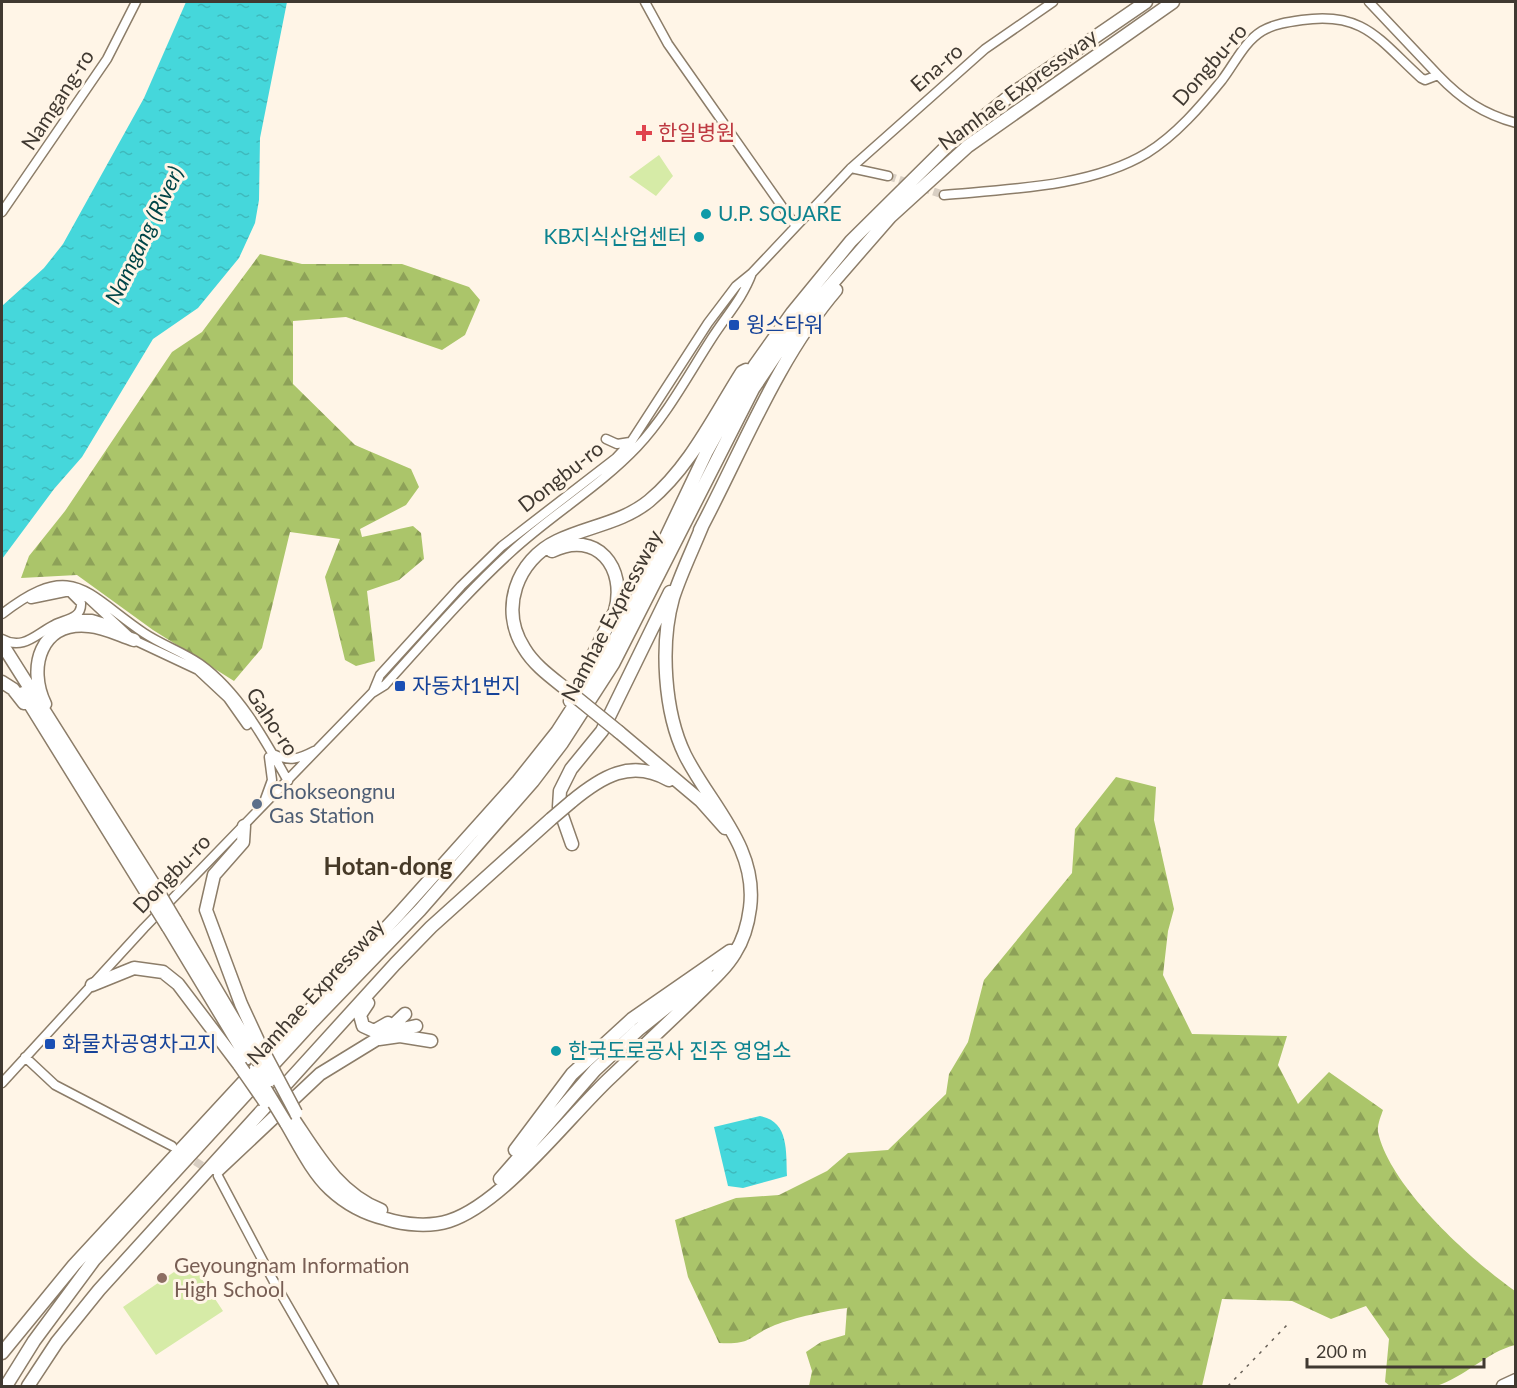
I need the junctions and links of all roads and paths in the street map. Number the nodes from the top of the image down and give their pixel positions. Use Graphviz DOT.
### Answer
graph roads {
  1 [pos="136,2"];
  2 [pos="645,2"];
  3 [pos="1053,2"];
  4 [pos="1146,2"];
  5 [pos="1173,2"];
  6 [pos="1369,2"];
  7 [pos="1438,75"];
  8 [pos="1515,123"];
  9 [pos="851,168"];
  10 [pos="888,176"];
  11 [pos="944,195"];
  12 [pos="2,212"];
  13 [pos="890,217"];
  14 [pos="795,225"];
  15 [pos="753,273"];
  16 [pos="755,365"];
  17 [pos="606,439"];
  18 [pos="631,442"];
  19 [pos="703,524"];
  20 [pos="57,592"];
  21 [pos="2,614"];
  22 [pos="72,619"];
  23 [pos="121,629"];
  24 [pos="2,639"];
  25 [pos="134,640"];
  26 [pos="2,644"];
  27 [pos="171,648"];
  28 [pos="2,659"];
  29 [pos="2,682"];
  30 [pos="568,687"];
  31 [pos="372,693"];
  32 [pos="621,729"];
  33 [pos="557,732"];
  34 [pos="57,741"];
  35 [pos="322,746"];
  36 [pos="270,755"];
  37 [pos="288,780"];
  38 [pos="262,808"];
  39 [pos="712,813"];
  40 [pos="243,826"];
  41 [pos="735,837"];
  42 [pos="572,844"];
  43 [pos="416,942"];
  44 [pos="92,985"];
  45 [pos="386,1032"];
  46 [pos="373,1041"];
  47 [pos="250,1055"];
  48 [pos="25,1057"];
  49 [pos="2,1083"];
  50 [pos="289,1120"];
  51 [pos="172,1146"];
  52 [pos="307,1147"];
  53 [pos="218,1176"];
  54 [pos="164,1220"];
  55 [pos="2,1353"];
  56 [pos="1515,1380"];
  57 [pos="1515,1384"];
  58 [pos="6,1386"];
  59 [pos="28,1386"];
  60 [pos="334,1386"];
  61 [pos="1503,1386"];
  62 [pos="1510,1386"];
  1 -- 12 [label="street, Namgang-ro"];
  2 -- 14 [label="street"];
  3 -- 9 [label="street, Ena-ro"];
  4 -- 16 [label="highway, Namhae Expressway"];
  5 -- 13 [label="highway, Namhae Expressway"];
  6 -- 7 [label="street"];
  7 -- 8 [label="street"];
  7 -- 11 [label="street, Dongbu-ro"];
  9 -- 10 [label="street"];
  9 -- 14 [label="street, Dongbu-ro"];
  13 -- 19 [label="highway"];
  13 -- 58 [label="highway, Namhae Expressway"];
  14 -- 15 [label="street, Dongbu-ro"];
  15 -- 18 [label="street, Dongbu-ro"];
  15 -- 31 [label="street, Dongbu-ro"];
  16 -- 30 [label="highway"];
  16 -- 33 [label="highway, Namhae Expressway"];
  17 -- 18 [label="street"];
  18 -- 31 [label="street, Dongbu-ro"];
  19 -- 41 [label="highway"];
  19 -- 42 [label="highway"];
  20 -- 21 [label="street, Gaho-ro"];
  20 -- 22 [label="street"];
  20 -- 23 [label="street, Gaho-ro"];
  21 -- 27 [label="street, Gaho-ro"];
  22 -- 23 [label="street"];
  22 -- 24 [label="street"];
  23 -- 25 [label="street, Gaho-ro"];
  23 -- 27 [label="street"];
  25 -- 34 [label="highway"];
  25 -- 36 [label="street, Gaho-ro"];
  26 -- 34 [label="highway"];
  27 -- 36 [label="street, Gaho-ro"];
  28 -- 34 [label="highway"];
  29 -- 34 [label="highway"];
  30 -- 32 [label="highway, bridge"];
  30 -- 33 [label="highway"];
  31 -- 35 [label="street, Dongbu-ro"];
  32 -- 39 [label="highway"];
  32 -- 41 [label="highway"];
  33 -- 55 [label="highway, Namhae Expressway"];
  34 -- 47 [label="highway, bridge"];
  35 -- 36 [label="street"];
  35 -- 37 [label="street, Dongbu-ro"];
  36 -- 37 [label="street, Gaho-ro"];
  36 -- 38 [label="street"];
  37 -- 38 [label="street, Dongbu-ro"];
  38 -- 40 [label="street, Dongbu-ro"];
  39 -- 43 [label="highway, bridge"];
  39 -- 52 [label="highway"];
  40 -- 44 [label="street, Dongbu-ro"];
  40 -- 47 [label="highway"];
  41 -- 52 [label="highway"];
  43 -- 45 [label="highway"];
  43 -- 54 [label="highway"];
  44 -- 47 [label="highway"];
  44 -- 48 [label="street, Dongbu-ro"];
  45 -- 46 [label="highway"];
  45 -- 46 [label="highway"];
  46 -- 54 [label="highway"];
  47 -- 50 [label="highway, bridge"];
  47 -- 50 [label="highway, bridge"];
  48 -- 49 [label="street, Dongbu-ro"];
  48 -- 51 [label="street"];
  50 -- 52 [label="highway"];
  53 -- 60 [label="street"];
  54 -- 59 [label="highway"];
  56 -- 61 [label="highway"];
  57 -- 62 [label="highway"];
}
